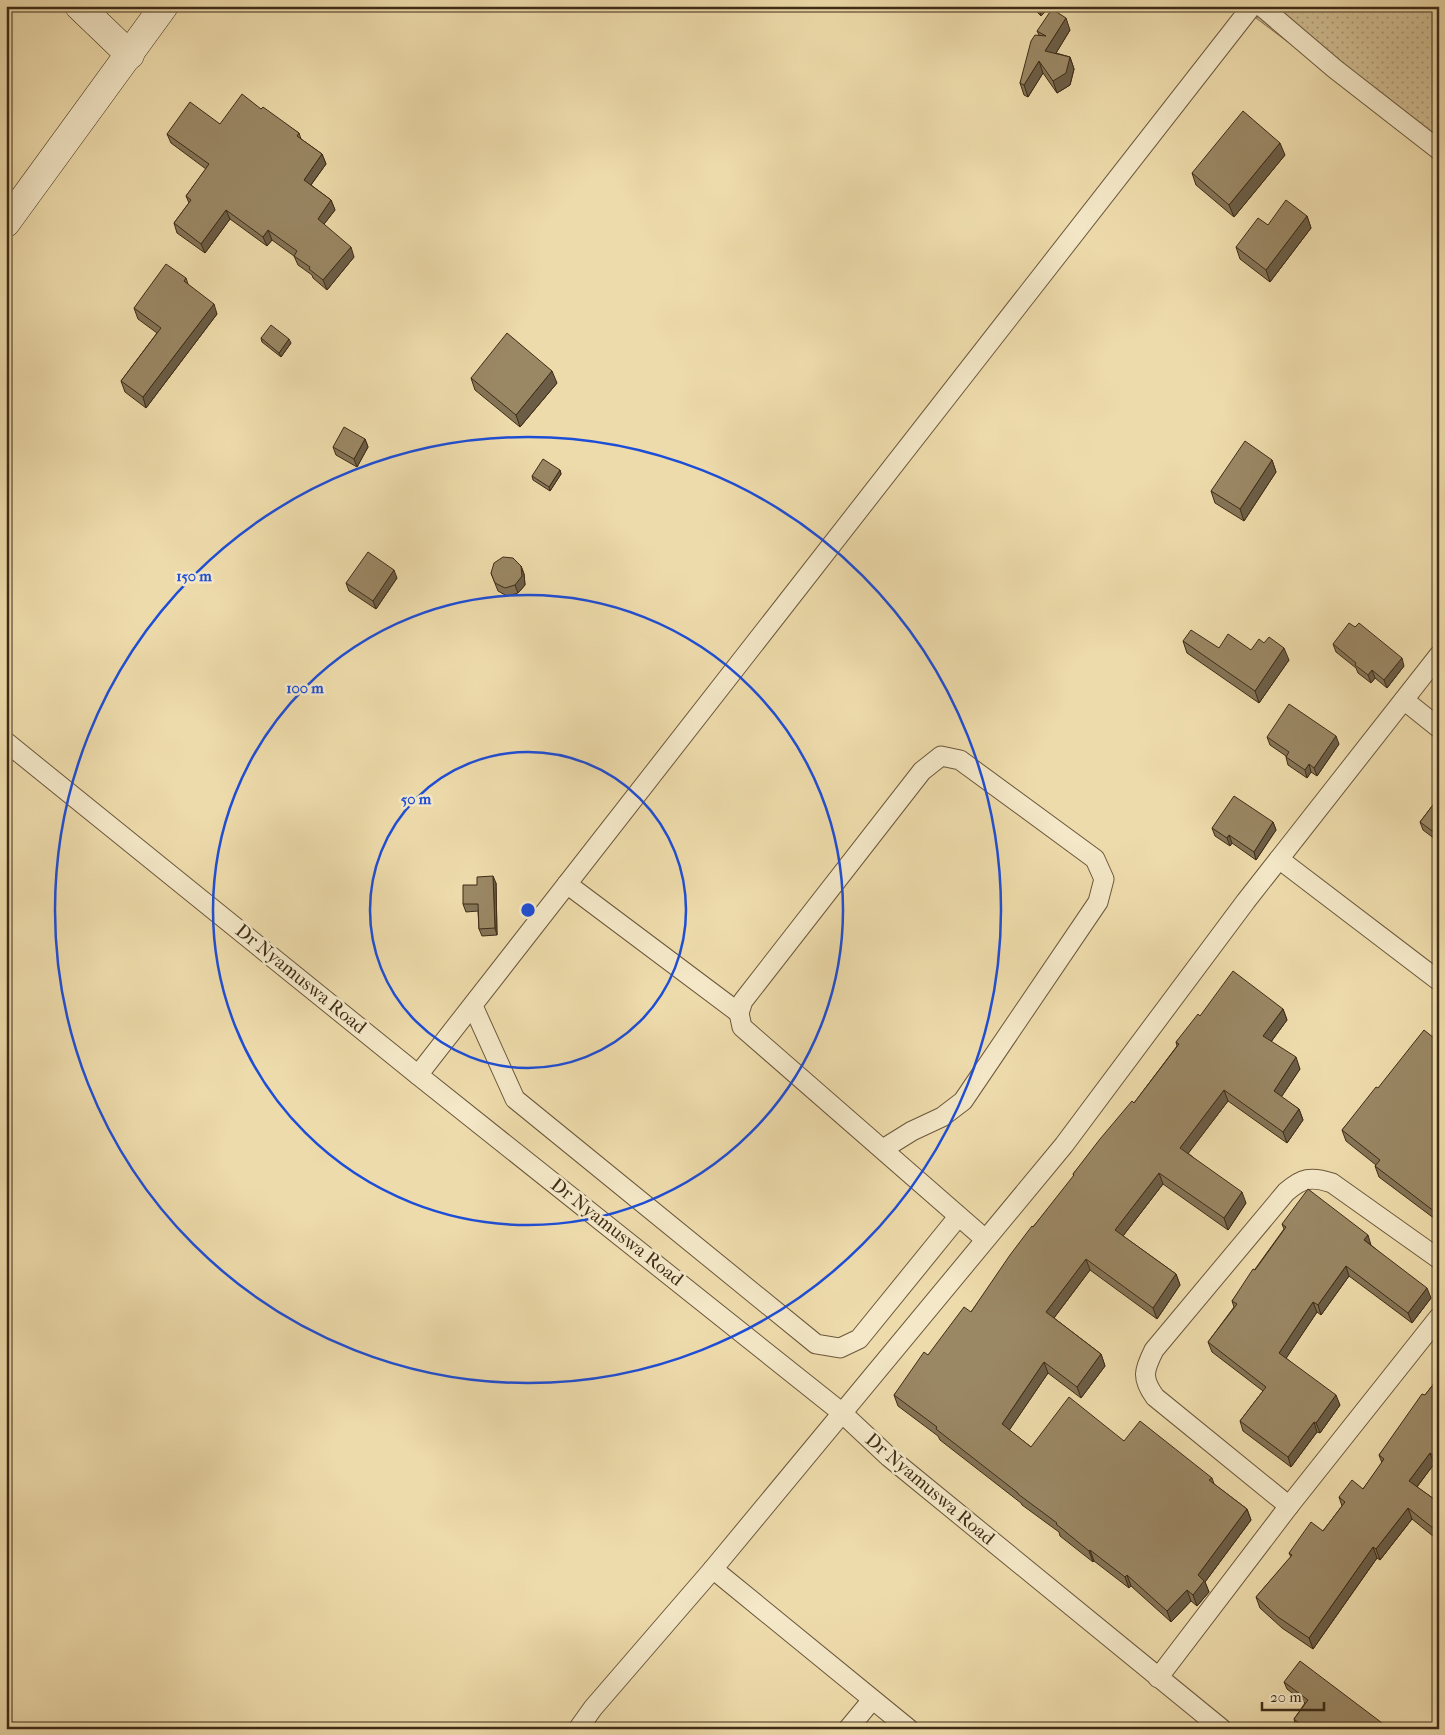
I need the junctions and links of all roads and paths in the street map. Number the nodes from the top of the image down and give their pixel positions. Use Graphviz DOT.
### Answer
graph roads {
  1 [pos="80,6"];
  2 [pos="164,6"];
  3 [pos="1252,6"];
  4 [pos="1261,6"];
  5 [pos="130,55"];
  6 [pos="1439,150"];
  7 [pos="6,223"];
  8 [pos="1439,655"];
  9 [pos="1404,700"];
  10 [pos="1439,728"];
  11 [pos="6,742"];
  12 [pos="1279,859"];
  13 [pos="567,884"];
  14 [pos="1439,981"];
  15 [pos="473,1006"];
  16 [pos="739,1013"];
  17 [pos="418,1075"];
  18 [pos="883,1149"];
  19 [pos="958,1217"];
  20 [pos="985,1239"];
  21 [pos="1439,1259"];
  22 [pos="1439,1317"];
  23 [pos="842,1412"];
  24 [pos="1289,1506"];
  25 [pos="713,1569"];
  26 [pos="1158,1678"];
  27 [pos="872,1700"];
  28 [pos="578,1729"];
  29 [pos="848,1729"];
  30 [pos="909,1729"];
  31 [pos="1222,1729"];
  1 -- 5 [label="street"];
  2 -- 5 [label="street"];
  3 -- 13 [label="street"];
  4 -- 6 [label="street"];
  5 -- 7 [label="street"];
  8 -- 9 [label="street"];
  9 -- 10 [label="street"];
  9 -- 12 [label="street"];
  11 -- 17 [label="street, Dr Nyamuswa Road"];
  12 -- 14 [label="street"];
  12 -- 20 [label="street"];
  13 -- 15 [label="street"];
  13 -- 16 [label="street"];
  15 -- 17 [label="street"];
  15 -- 19 [label="street"];
  16 -- 18 [label="street"];
  16 -- 18 [label="street"];
  17 -- 23 [label="street, Dr Nyamuswa Road"];
  18 -- 19 [label="street"];
  19 -- 20 [label="street"];
  20 -- 23 [label="street"];
  21 -- 24 [label="street"];
  22 -- 24 [label="street"];
  23 -- 25 [label="street"];
  23 -- 26 [label="street, Dr Nyamuswa Road"];
  24 -- 26 [label="street"];
  25 -- 27 [label="street"];
  25 -- 28 [label="street"];
  26 -- 31 [label="street, Dr Nyamuswa Road"];
  27 -- 29 [label="street"];
  27 -- 30 [label="street"];
}
